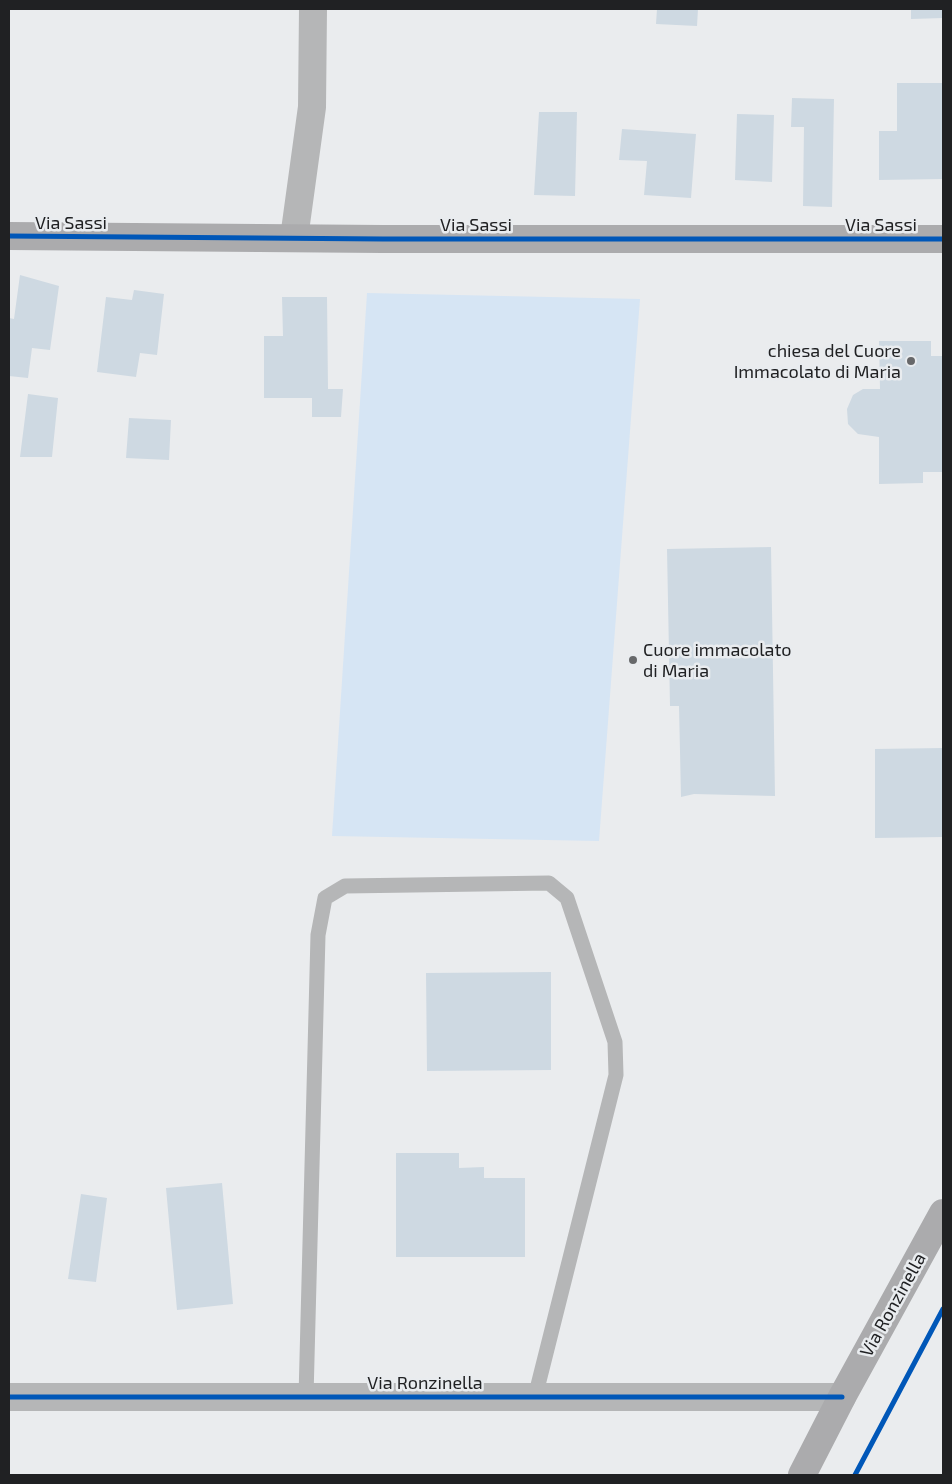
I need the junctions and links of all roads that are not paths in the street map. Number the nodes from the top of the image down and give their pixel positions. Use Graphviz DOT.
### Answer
graph roads {
  1 [pos="313,9"];
  2 [pos="9,236"];
  3 [pos="294,238"];
  4 [pos="943,239"];
  5 [pos="943,1213"];
  6 [pos="9,1397"];
  7 [pos="306,1397"];
  8 [pos="536,1397"];
  9 [pos="842,1397"];
  10 [pos="802,1475"];
  1 -- 3 [label="street"];
  2 -- 3 [label="street, Via Sassi"];
  3 -- 4 [label="street, Via Sassi"];
  5 -- 9 [label="street, Via Ronzinella"];
  6 -- 7 [label="street, Via Ronzinella"];
  7 -- 8 [label="street, Via Ronzinella"];
  7 -- 8 [label="lane"];
  8 -- 9 [label="street, Via Ronzinella"];
  9 -- 10 [label="street, Via Ronzinella"];
}
